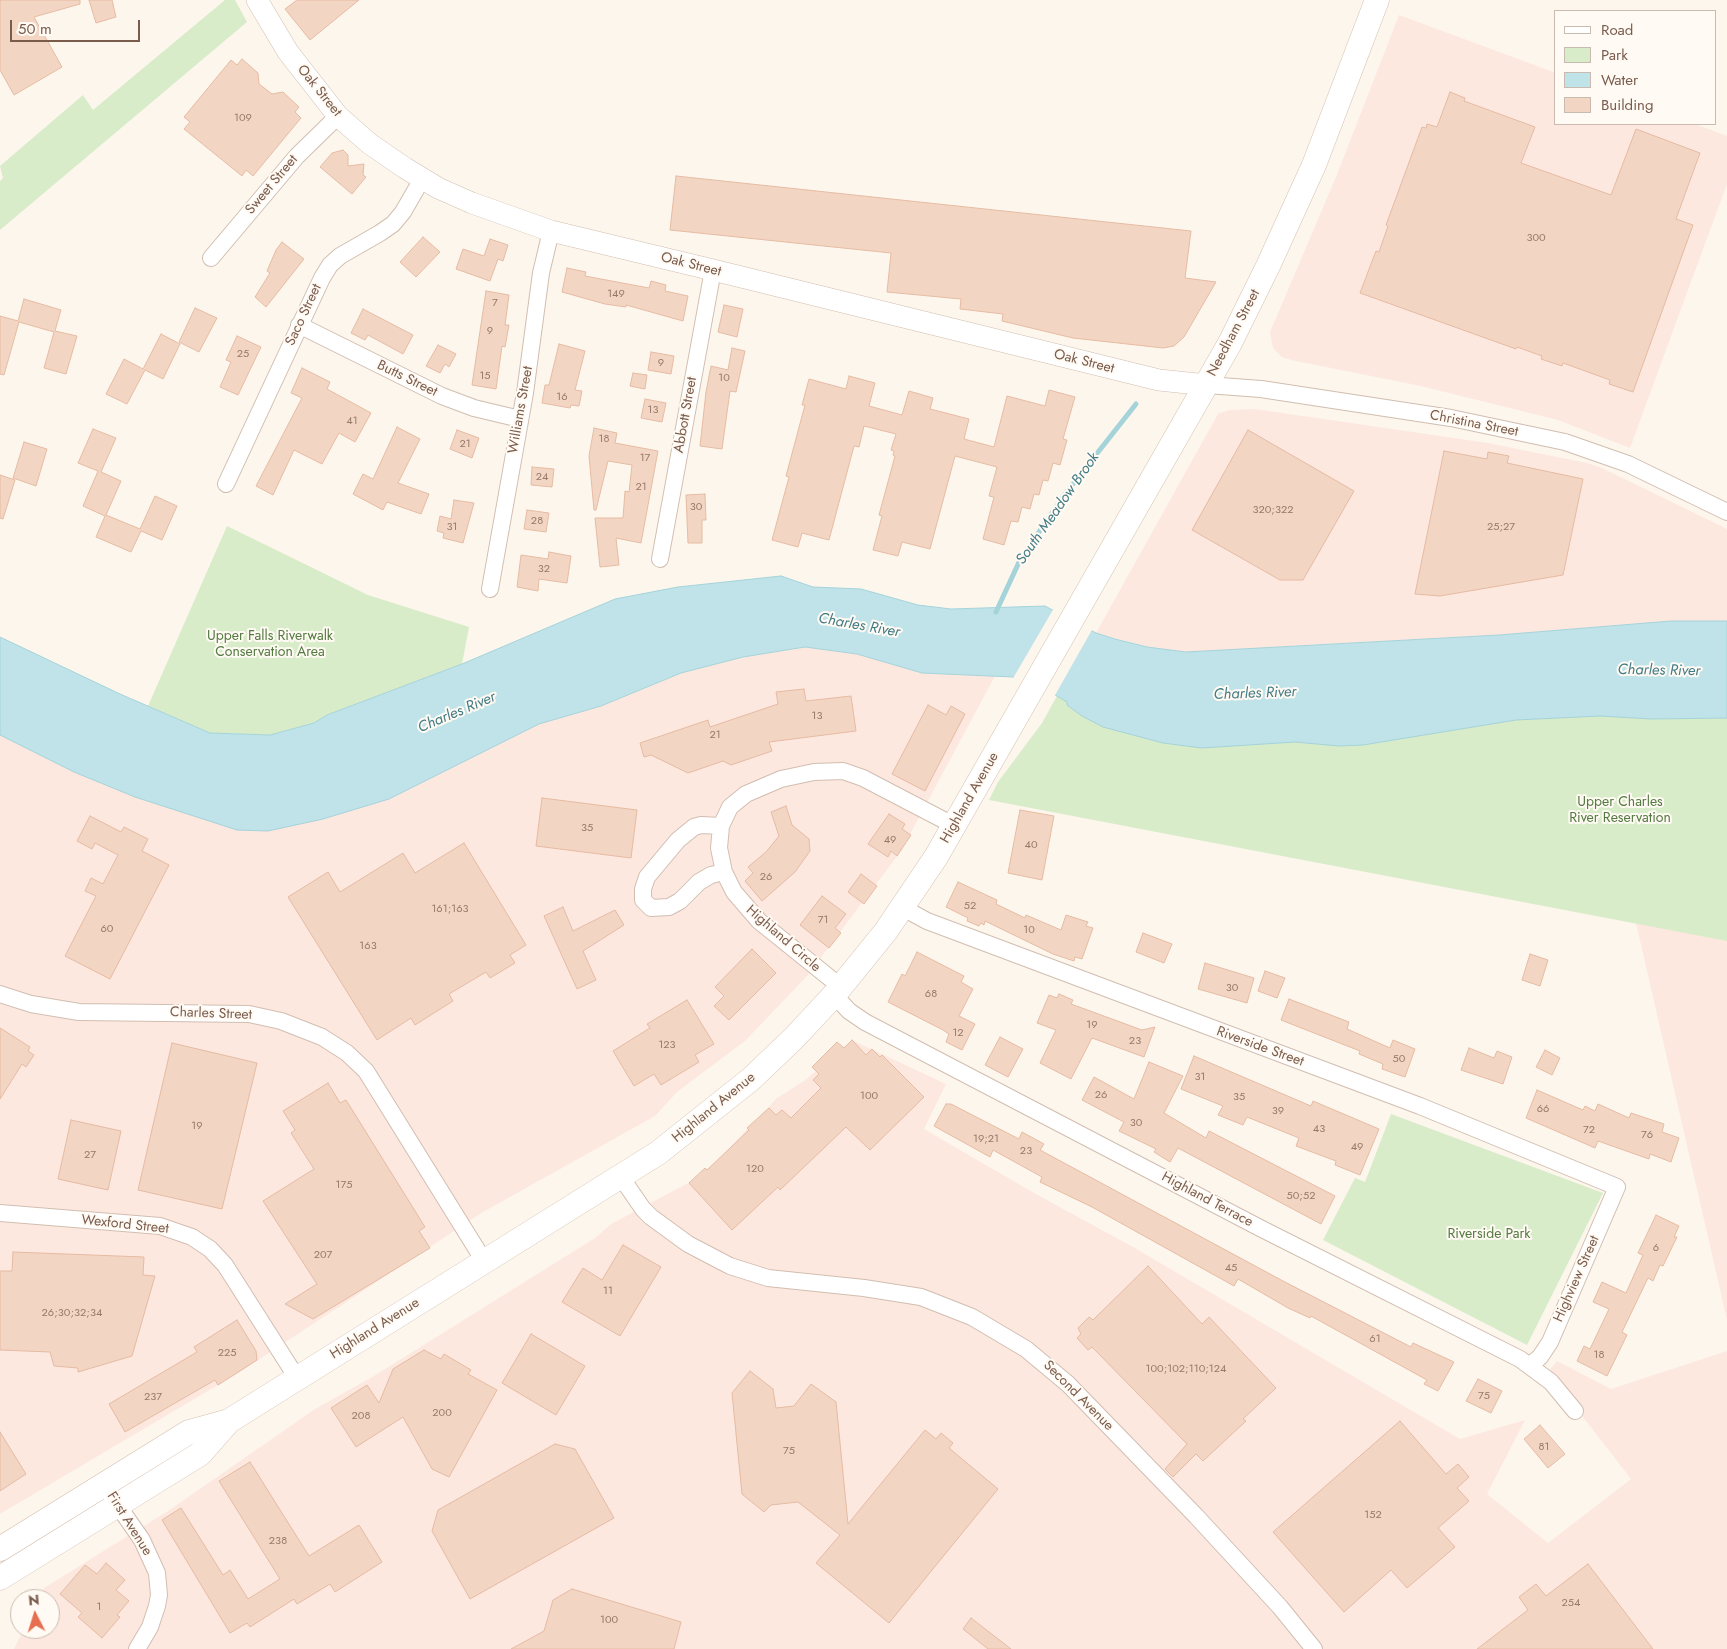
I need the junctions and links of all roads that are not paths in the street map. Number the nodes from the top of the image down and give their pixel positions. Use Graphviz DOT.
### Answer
graph roads {
  1 [pos="257,0"];
  2 [pos="1377,0"];
  3 [pos="338,116"];
  4 [pos="422,179"];
  5 [pos="551,230"];
  6 [pos="211,258"];
  7 [pos="712,270"];
  8 [pos="299,325"];
  9 [pos="1207,385"];
  10 [pos="520,419"];
  11 [pos="226,484"];
  12 [pos="1727,512"];
  13 [pos="660,559"];
  14 [pos="490,589"];
  15 [pos="1056,649"];
  16 [pos="721,826"];
  17 [pos="955,826"];
  18 [pos="724,872"];
  19 [pos="903,908"];
  20 [pos="838,991"];
  21 [pos="0,994"];
  22 [pos="621,1177"];
  23 [pos="1617,1187"];
  24 [pos="0,1213"];
  25 [pos="484,1261"];
  26 [pos="1530,1365"];
  27 [pos="297,1378"];
  28 [pos="1575,1411"];
  29 [pos="229,1421"];
  30 [pos="103,1484"];
  31 [pos="118,1504"];
  32 [pos="0,1549"];
  33 [pos="0,1578"];
  34 [pos="137,1649"];
  35 [pos="1314,1649"];
  1 -- 3 [label="street, Oak Street"];
  2 -- 9 [label="main road, Needham Street"];
  3 -- 4 [label="street, Oak Street"];
  3 -- 6 [label="street, Sweet Street"];
  4 -- 5 [label="street, Oak Street"];
  4 -- 8 [label="street, Saco Street"];
  5 -- 7 [label="street, Oak Street"];
  5 -- 10 [label="street, Williams Street"];
  7 -- 9 [label="street, Oak Street"];
  7 -- 13 [label="street, Abbott Street"];
  8 -- 10 [label="street, Butts Street"];
  8 -- 11 [label="street, Saco Street"];
  9 -- 12 [label="street, Christina Street"];
  9 -- 15 [label="main road, Needham Street"];
  10 -- 14 [label="street, Williams Street"];
  15 -- 17 [label="main road, Highland Avenue"];
  16 -- 17 [label="street, Highland Circle"];
  16 -- 18 [label="street, Highland Circle"];
  16 -- 18 [label="street"];
  17 -- 19 [label="main road, Highland Avenue"];
  18 -- 20 [label="street, Highland Circle"];
  19 -- 20 [label="main road, Highland Avenue"];
  19 -- 23 [label="street, Riverside Street"];
  20 -- 22 [label="main road, Highland Avenue"];
  20 -- 26 [label="street, Highland Terrace"];
  21 -- 25 [label="street, Charles Street"];
  22 -- 25 [label="main road, Highland Avenue"];
  22 -- 35 [label="street, Second Avenue"];
  23 -- 26 [label="street, Highview Street"];
  24 -- 27 [label="street, Wexford Street"];
  25 -- 27 [label="main road, Highland Avenue"];
  26 -- 28 [label="street, Highland Terrace"];
  27 -- 29 [label="main road, Highland Avenue"];
  29 -- 30 [label="main road, Highland Avenue"];
  29 -- 31 [label="main road, Highland Avenue"];
  30 -- 31 [label="street, First Avenue"];
  30 -- 32 [label="main road, Highland Avenue"];
  31 -- 33 [label="main road, Highland Avenue"];
  31 -- 34 [label="street, First Avenue"];
}
